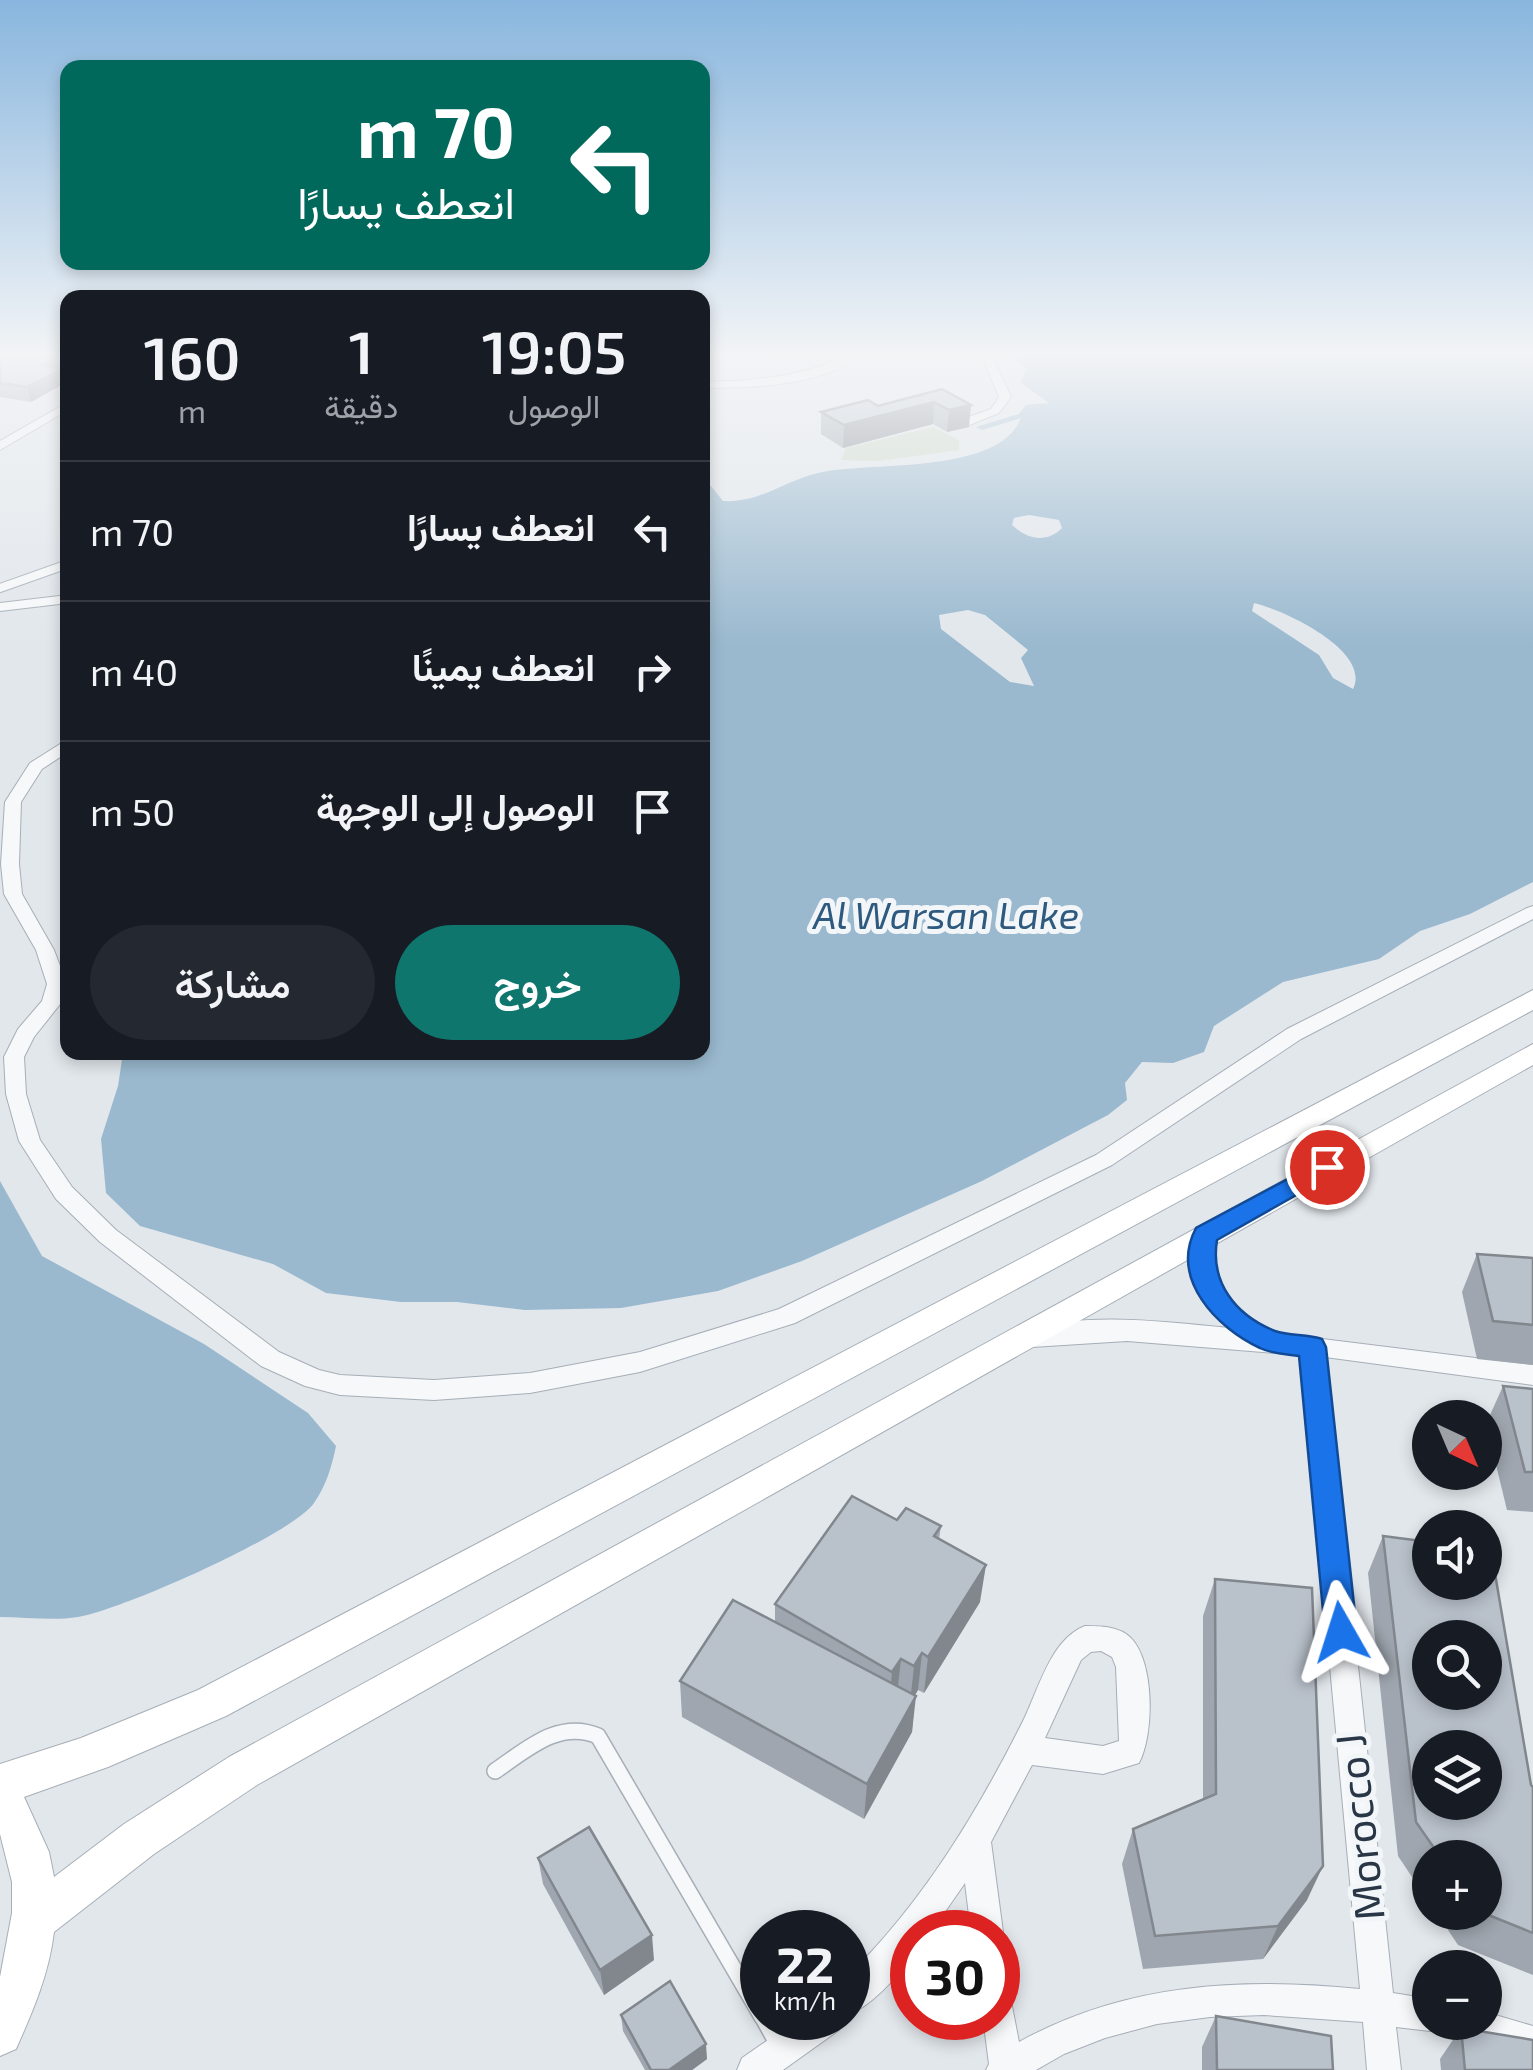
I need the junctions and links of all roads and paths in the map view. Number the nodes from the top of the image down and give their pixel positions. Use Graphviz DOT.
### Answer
graph roads {
  1 [pos="60,567"];
  2 [pos="0,588"];
  3 [pos="60,600"];
  4 [pos="0,607"];
  5 [pos="60,750"];
  6 [pos="1533,912"];
  7 [pos="1533,998"];
  8 [pos="1533,1053"];
  9 [pos="1205,1235"];
  10 [pos="1016,1341"];
  11 [pos="1271,1342"];
  12 [pos="1312,1347"];
  13 [pos="1533,1375"];
  14 [pos="1025,1750"];
  15 [pos="495,1771"];
  16 [pos="0,1784"];
  17 [pos="0,1797"];
  18 [pos="974,1839"];
  19 [pos="984,1910"];
  20 [pos="34,1922"];
  21 [pos="870,1974"];
  22 [pos="740,1979"];
  23 [pos="1378,2008"];
  24 [pos="1412,2013"];
  25 [pos="0,2033"];
  26 [pos="1502,2034"];
  27 [pos="775,2040"];
  28 [pos="798,2040"];
  29 [pos="1002,2040"];
  30 [pos="1533,2044"];
  31 [pos="782,2052"];
  32 [pos="1005,2069"];
  33 [pos="754,2070"];
  34 [pos="1384,2070"];
  1 -- 2 [label="lane"];
  3 -- 4 [label="street"];
  5 -- 6 [label="street"];
  7 -- 16 [label="street"];
  8 -- 9 [label="street"];
  9 -- 10 [label="street"];
  9 -- 11 [label="street"];
  10 -- 11 [label="street"];
  10 -- 20 [label="street"];
  11 -- 12 [label="street"];
  12 -- 13 [label="street"];
  12 -- 23 [label="street, Morocco J"];
  14 -- 14 [label="street"];
  14 -- 18 [label="street"];
  15 -- 22 [label="lane"];
  17 -- 20 [label="street"];
  18 -- 19 [label="street"];
  18 -- 21 [label="street"];
  20 -- 25 [label="street"];
  23 -- 24 [label="street"];
  23 -- 32 [label="street"];
  23 -- 34 [label="street, Morocco J"];
  26 -- 30 [label="street"];
  27 -- 31 [label="lane"];
  28 -- 31 [label="street"];
  29 -- 32 [label="street"];
  31 -- 33 [label="street"];
}
